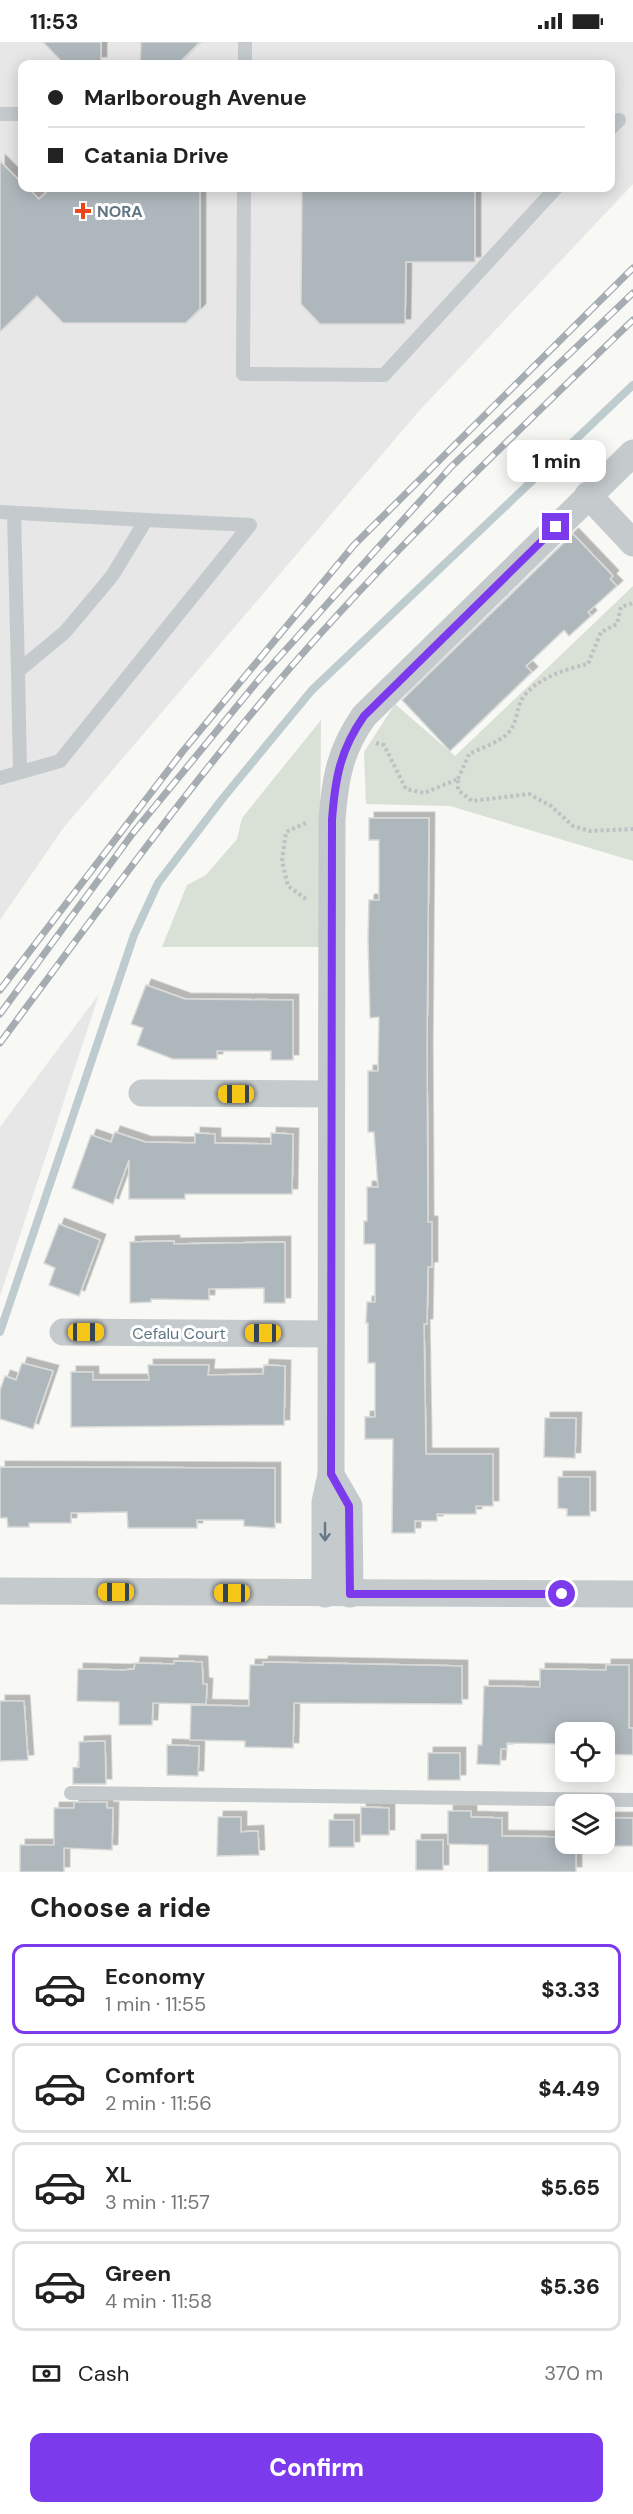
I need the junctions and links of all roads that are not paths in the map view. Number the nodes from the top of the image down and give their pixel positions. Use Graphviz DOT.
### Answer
graph roads {
  1 [pos="245,42"];
  2 [pos="245,60"];
  3 [pos="0,114"];
  4 [pos="18,114"];
  5 [pos="244,192"];
  6 [pos="552,192"];
  7 [pos="633,453"];
  8 [pos="588,495"];
  9 [pos="7,513"];
  10 [pos="146,520"];
  11 [pos="633,543"];
  12 [pos="18,671"];
  13 [pos="20,772"];
  14 [pos="0,778"];
  15 [pos="142,1094"];
  16 [pos="330,1094"];
  17 [pos="63,1332"];
  18 [pos="330,1334"];
  19 [pos="0,1591"];
  20 [pos="338,1594"];
  21 [pos="633,1594"];
  22 [pos="71,1793"];
  23 [pos="633,1800"];
  1 -- 2 [label="lane"];
  3 -- 4 [label="lane"];
  5 -- 6 [label="lane"];
  7 -- 8 [label="street"];
  8 -- 11 [label="street"];
  8 -- 16 [label="street"];
  9 -- 10 [label="lane"];
  9 -- 12 [label="lane"];
  10 -- 12 [label="lane"];
  10 -- 13 [label="lane"];
  12 -- 13 [label="lane"];
  13 -- 14 [label="lane"];
  15 -- 16 [label="street"];
  16 -- 18 [label="street"];
  17 -- 18 [label="street, Cefalu Court"];
  18 -- 20 [label="street"];
  19 -- 20 [label="street"];
  20 -- 21 [label="street"];
  22 -- 23 [label="lane"];
}
